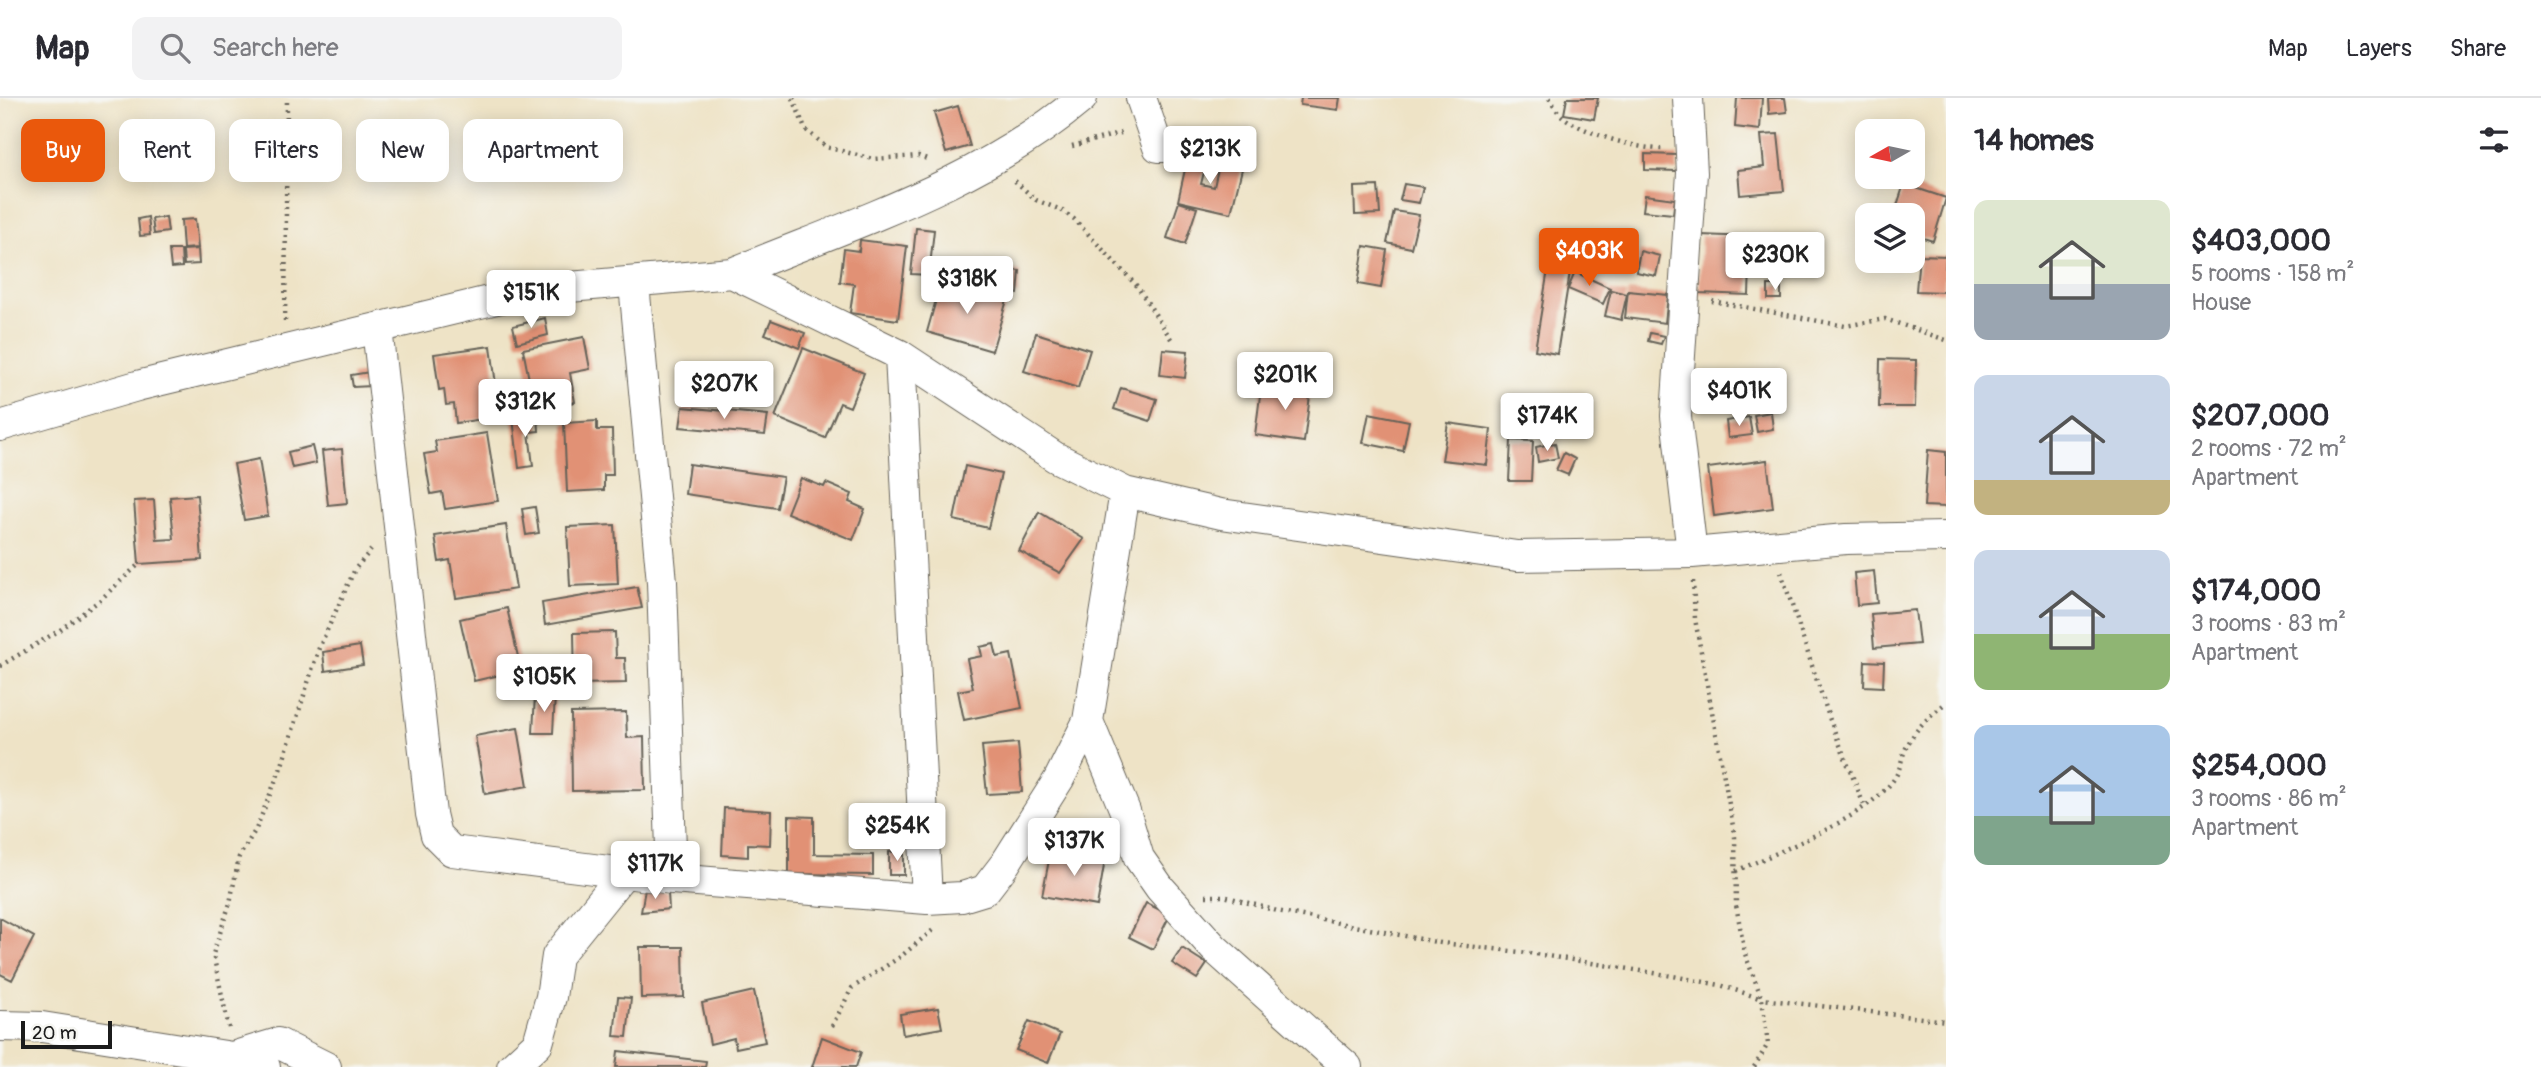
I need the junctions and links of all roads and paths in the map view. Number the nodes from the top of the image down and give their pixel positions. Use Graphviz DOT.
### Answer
graph roads {
  1 [pos="287,98"];
  2 [pos="793,98"];
  3 [pos="1082,98"];
  4 [pos="1141,98"];
  5 [pos="1549,98"];
  6 [pos="1688,98"];
  7 [pos="1150,127"];
  8 [pos="1069,147"];
  9 [pos="1691,150"];
  10 [pos="1183,152"];
  11 [pos="983,166"];
  12 [pos="732,273"];
  13 [pos="634,284"];
  14 [pos="1683,298"];
  15 [pos="377,328"];
  16 [pos="1946,340"];
  17 [pos="1173,342"];
  18 [pos="284,350"];
  19 [pos="900,355"];
  20 [pos="0,426"];
  21 [pos="1125,492"];
  22 [pos="1946,537"];
  23 [pos="1779,545"];
  24 [pos="1692,553"];
  25 [pos="137,566"];
  26 [pos="355,569"];
  27 [pos="0,666"];
  28 [pos="1946,703"];
  29 [pos="1088,721"];
  30 [pos="1864,805"];
  31 [pos="1736,872"];
  32 [pos="624,873"];
  33 [pos="672,879"];
  34 [pos="1167,896"];
  35 [pos="962,897"];
  36 [pos="927,899"];
  37 [pos="1762,999"];
  38 [pos="1946,1021"];
  39 [pos="0,1026"];
  40 [pos="832,1026"];
  41 [pos="234,1062"];
  42 [pos="265,1067"];
  43 [pos="326,1067"];
  44 [pos="513,1067"];
  45 [pos="1347,1067"];
  46 [pos="1754,1067"];
  1 -- 18 [label="path"];
  2 -- 11 [label="path"];
  3 -- 11 [label="street"];
  4 -- 7 [label="street"];
  5 -- 9 [label="path"];
  6 -- 9 [label="street"];
  7 -- 8 [label="path"];
  7 -- 10 [label="street"];
  9 -- 14 [label="street"];
  11 -- 12 [label="street"];
  11 -- 17 [label="path"];
  12 -- 13 [label="street"];
  12 -- 19 [label="street"];
  13 -- 15 [label="street"];
  13 -- 33 [label="street"];
  14 -- 16 [label="path"];
  14 -- 24 [label="street"];
  15 -- 18 [label="street"];
  15 -- 32 [label="street"];
  18 -- 20 [label="street"];
  19 -- 21 [label="street"];
  19 -- 36 [label="street"];
  21 -- 24 [label="street"];
  21 -- 29 [label="street"];
  22 -- 23 [label="street"];
  23 -- 24 [label="street"];
  23 -- 30 [label="path"];
  24 -- 31 [label="path"];
  25 -- 27 [label="path"];
  26 -- 41 [label="path"];
  28 -- 30 [label="path"];
  29 -- 34 [label="street"];
  29 -- 35 [label="street"];
  30 -- 31 [label="path"];
  31 -- 37 [label="path"];
  32 -- 33 [label="street"];
  32 -- 44 [label="street"];
  33 -- 36 [label="street"];
  34 -- 37 [label="path"];
  34 -- 45 [label="street"];
  35 -- 36 [label="street"];
  35 -- 40 [label="path"];
  37 -- 38 [label="path"];
  37 -- 46 [label="path"];
  39 -- 41 [label="street"];
  41 -- 42 [label="street"];
  41 -- 43 [label="street"];
}
